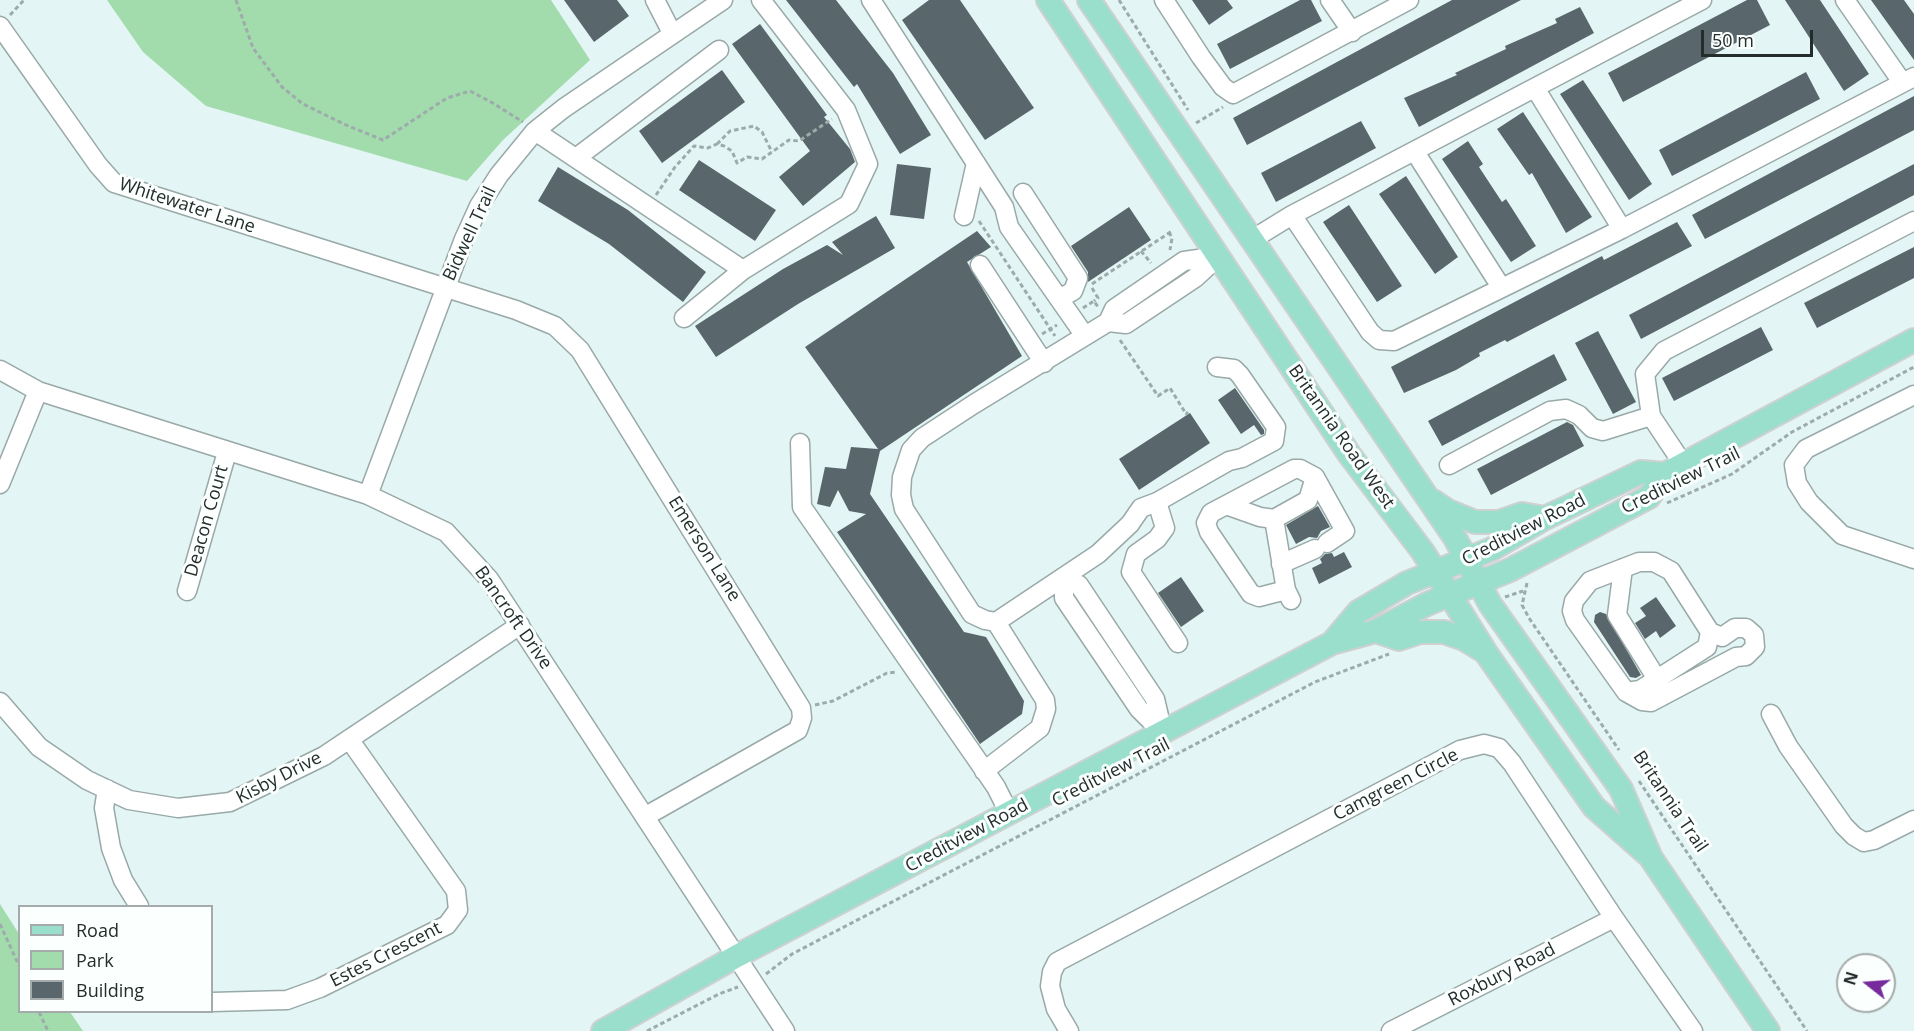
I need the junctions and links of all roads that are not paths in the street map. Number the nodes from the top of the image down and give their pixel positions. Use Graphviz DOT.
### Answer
graph roads {
  1 [pos="655,0"];
  2 [pos="723,0"];
  3 [pos="761,0"];
  4 [pos="871,0"];
  5 [pos="1048,0"];
  6 [pos="1089,0"];
  7 [pos="1164,0"];
  8 [pos="1330,0"];
  9 [pos="1409,0"];
  10 [pos="1702,0"];
  11 [pos="1845,0"];
  12 [pos="0,26"];
  13 [pos="1352,32"];
  14 [pos="672,33"];
  15 [pos="718,50"];
  16 [pos="1908,80"];
  17 [pos="1535,88"];
  18 [pos="535,131"];
  19 [pos="1414,152"];
  20 [pos="576,158"];
  21 [pos="976,163"];
  22 [pos="1023,193"];
  23 [pos="964,216"];
  24 [pos="1292,216"];
  25 [pos="1914,221"];
  26 [pos="1622,229"];
  27 [pos="1253,239"];
  28 [pos="1219,256"];
  29 [pos="980,265"];
  30 [pos="743,270"];
  31 [pos="1501,287"];
  32 [pos="446,288"];
  33 [pos="1059,299"];
  34 [pos="684,318"];
  35 [pos="1085,336"];
  36 [pos="1914,340"];
  37 [pos="1044,363"];
  38 [pos="1217,367"];
  39 [pos="0,370"];
  40 [pos="38,392"];
  41 [pos="1914,395"];
  42 [pos="1651,416"];
  43 [pos="800,443"];
  44 [pos="227,452"];
  45 [pos="1449,465"];
  46 [pos="1674,469"];
  47 [pos="1315,477"];
  48 [pos="0,484"];
  49 [pos="368,495"];
  50 [pos="1425,495"];
  51 [pos="1157,502"];
  52 [pos="1226,506"];
  53 [pos="1545,518"];
  54 [pos="1274,519"];
  55 [pos="1914,559"];
  56 [pos="1466,560"];
  57 [pos="1281,564"];
  58 [pos="1623,568"];
  59 [pos="1434,572"];
  60 [pos="1064,577"];
  61 [pos="1479,583"];
  62 [pos="187,591"];
  63 [pos="1448,595"];
  64 [pos="996,622"];
  65 [pos="520,625"];
  66 [pos="1376,631"];
  67 [pos="1709,640"];
  68 [pos="1178,643"];
  69 [pos="1332,643"];
  70 [pos="1486,653"];
  71 [pos="1736,657"];
  72 [pos="1657,679"];
  73 [pos="1626,692"];
  74 [pos="0,702"];
  75 [pos="1771,714"];
  76 [pos="1163,734"];
  77 [pos="349,739"];
  78 [pos="984,771"];
  79 [pos="107,789"];
  80 [pos="1009,813"];
  81 [pos="646,816"];
  82 [pos="1914,820"];
  83 [pos="1651,858"];
  84 [pos="138,905"];
  85 [pos="1614,918"];
  86 [pos="736,956"];
  87 [pos="213,1002"];
  88 [pos="603,1031"];
  89 [pos="785,1031"];
  90 [pos="1069,1031"];
  91 [pos="1390,1031"];
  92 [pos="1693,1031"];
  93 [pos="1768,1031"];
  1 -- 14 [label="street"];
  2 -- 14 [label="street, Bidwell Trail"];
  3 -- 30 [label="street"];
  4 -- 21 [label="street"];
  5 -- 28 [label="main road, Britannia Road West"];
  6 -- 27 [label="main road, Britannia Road West"];
  7 -- 13 [label="street"];
  8 -- 13 [label="street"];
  9 -- 13 [label="street"];
  10 -- 17 [label="street"];
  11 -- 16 [label="street"];
  12 -- 32 [label="street, Whitewater Lane"];
  14 -- 18 [label="street, Bidwell Trail"];
  15 -- 20 [label="street"];
  16 -- 26 [label="street"];
  17 -- 19 [label="street"];
  17 -- 26 [label="street"];
  18 -- 20 [label="street"];
  18 -- 32 [label="street, Bidwell Trail"];
  19 -- 24 [label="street"];
  19 -- 31 [label="street"];
  20 -- 30 [label="street"];
  21 -- 23 [label="street"];
  21 -- 33 [label="street"];
  22 -- 33 [label="street"];
  24 -- 27 [label="street"];
  24 -- 31 [label="street"];
  25 -- 42 [label="street"];
  26 -- 31 [label="street"];
  27 -- 50 [label="main road, Britannia Road West"];
  28 -- 35 [label="street"];
  28 -- 59 [label="main road, Britannia Road West"];
  29 -- 37 [label="street"];
  30 -- 34 [label="street"];
  32 -- 49 [label="street, Bidwell Trail"];
  32 -- 81 [label="street, Emerson Lane"];
  33 -- 35 [label="street"];
  35 -- 37 [label="street"];
  36 -- 46 [label="main road, Creditview Road"];
  37 -- 64 [label="street"];
  38 -- 51 [label="street"];
  39 -- 40 [label="street, Bancroft Drive"];
  40 -- 44 [label="street, Bancroft Drive"];
  40 -- 48 [label="street"];
  41 -- 55 [label="street"];
  42 -- 45 [label="street"];
  42 -- 46 [label="street"];
  43 -- 78 [label="street"];
  44 -- 49 [label="street, Bancroft Drive"];
  44 -- 62 [label="street, Deacon Court"];
  46 -- 53 [label="main road, Creditview Road"];
  46 -- 61 [label="main road, Creditview Road"];
  47 -- 52 [label="street"];
  47 -- 54 [label="street"];
  47 -- 57 [label="street"];
  49 -- 65 [label="street, Bancroft Drive"];
  50 -- 53 [label="main road"];
  50 -- 56 [label="main road, Britannia Road West"];
  51 -- 60 [label="street"];
  51 -- 68 [label="street"];
  52 -- 54 [label="street"];
  52 -- 57 [label="street"];
  53 -- 56 [label="main road, Creditview Road"];
  54 -- 57 [label="street"];
  56 -- 59 [label="main road, Creditview Road"];
  56 -- 61 [label="main road, Britannia Road West"];
  58 -- 67 [label="street"];
  58 -- 72 [label="street"];
  58 -- 73 [label="street"];
  59 -- 63 [label="main road, Britannia Road West"];
  59 -- 69 [label="main road, Creditview Road"];
  60 -- 64 [label="street"];
  60 -- 76 [label="street"];
  61 -- 63 [label="main road, Creditview Road"];
  61 -- 83 [label="main road, Britannia Road West"];
  63 -- 66 [label="main road, Creditview Road"];
  63 -- 70 [label="main road, Britannia Road West"];
  64 -- 78 [label="street"];
  65 -- 77 [label="street, Kisby Drive"];
  65 -- 81 [label="street, Bancroft Drive"];
  66 -- 69 [label="main road, Creditview Road"];
  66 -- 70 [label="main road"];
  67 -- 71 [label="street"];
  67 -- 71 [label="street"];
  67 -- 72 [label="street"];
  69 -- 76 [label="main road, Creditview Road"];
  70 -- 83 [label="main road, Britannia Road West"];
  71 -- 73 [label="street"];
  72 -- 73 [label="street"];
  74 -- 79 [label="street, Kisby Drive"];
  75 -- 82 [label="street"];
  76 -- 80 [label="main road, Creditview Road"];
  77 -- 79 [label="street, Kisby Drive"];
  77 -- 87 [label="street, Estes Crescent"];
  78 -- 80 [label="street"];
  79 -- 84 [label="street"];
  80 -- 86 [label="main road, Creditview Road"];
  81 -- 86 [label="street, Bancroft Drive"];
  83 -- 93 [label="main road, Britannia Road West"];
  85 -- 90 [label="street, Camgreen Circle"];
  85 -- 91 [label="street, Roxbury Road"];
  85 -- 92 [label="street, Camgreen Circle"];
  86 -- 88 [label="main road, Creditview Road"];
  86 -- 89 [label="street, Bancroft Drive"];
}
